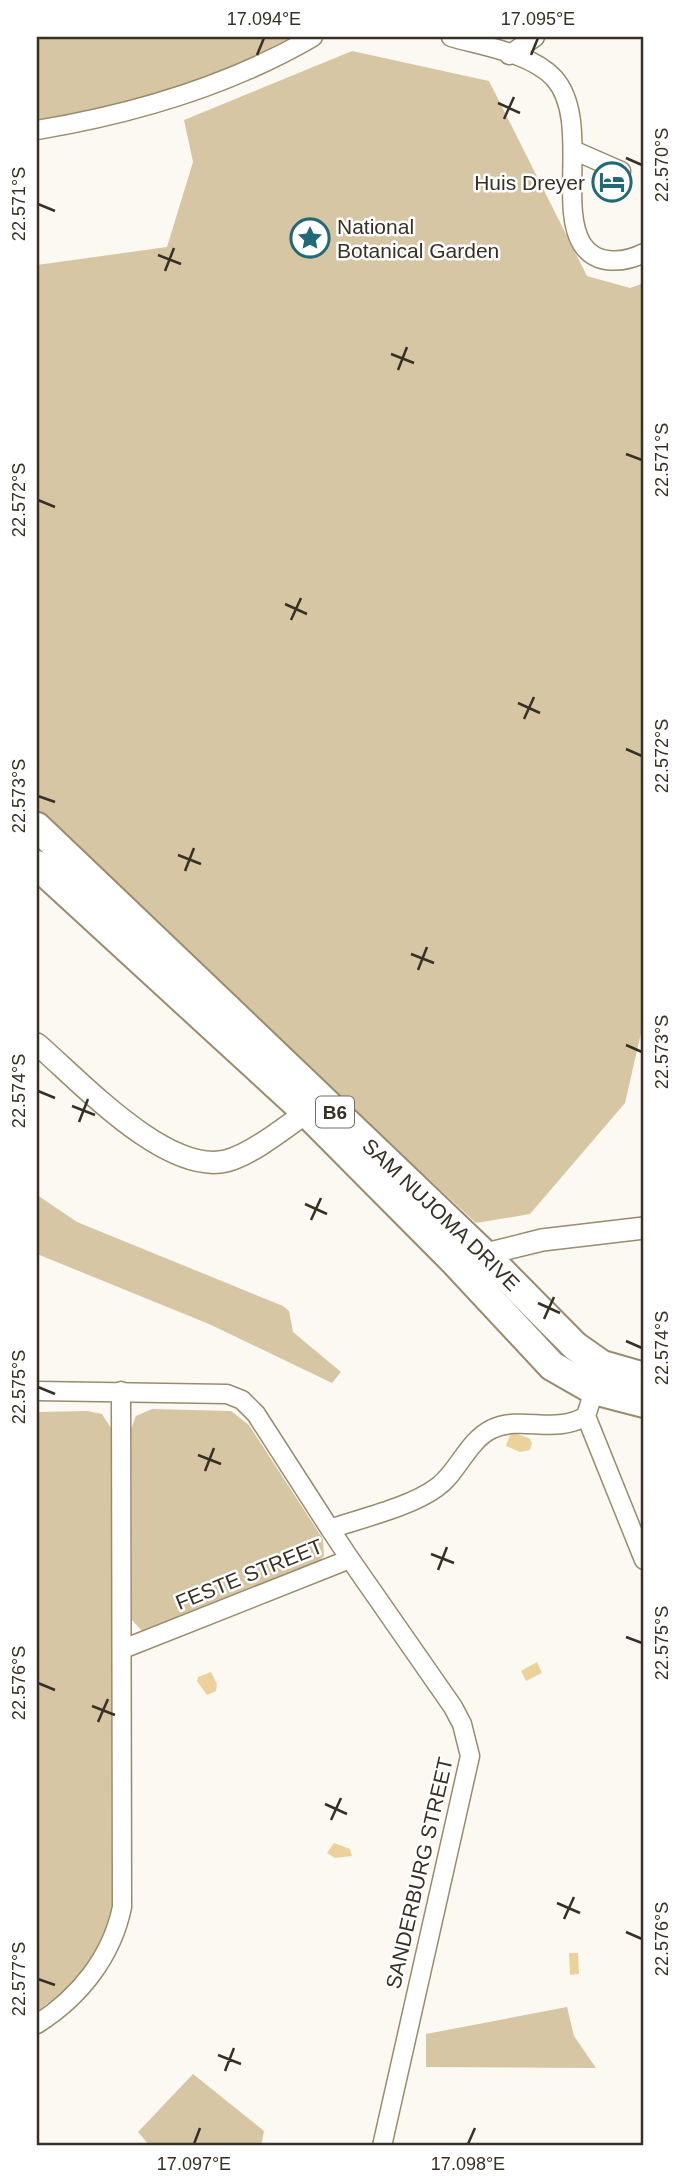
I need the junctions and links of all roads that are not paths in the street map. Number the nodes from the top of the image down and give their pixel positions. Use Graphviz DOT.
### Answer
graph roads {
  1 [pos="313,37"];
  2 [pos="451,37"];
  3 [pos="535,37"];
  4 [pos="509,55"];
  5 [pos="37,130"];
  6 [pos="573,150"];
  7 [pos="621,172"];
  8 [pos="644,253"];
  9 [pos="37,827"];
  10 [pos="37,865"];
  11 [pos="37,1044"];
  12 [pos="315,1106"];
  13 [pos="644,1228"];
  14 [pos="484,1254"];
  15 [pos="455,1262"];
  16 [pos="644,1377"];
  17 [pos="594,1390"];
  18 [pos="37,1391"];
  19 [pos="121,1391"];
  20 [pos="644,1403"];
  21 [pos="330,1529"];
  22 [pos="350,1559"];
  23 [pos="644,1560"];
  24 [pos="122,1649"];
  25 [pos="37,2024"];
  26 [pos="382,2146"];
  1 -- 5 [label="street"];
  2 -- 4 [label="street"];
  3 -- 4 [label="street"];
  4 -- 6 [label="street"];
  6 -- 7 [label="street"];
  6 -- 8 [label="street"];
  9 -- 12 [label="highway, SAM NUJOMA DRIVE / B6"];
  10 -- 12 [label="highway, SAM NUJOMA DRIVE / B6"];
  11 -- 12 [label="street"];
  12 -- 14 [label="highway, SAM NUJOMA DRIVE / B6"];
  12 -- 15 [label="highway, SAM NUJOMA DRIVE / B6"];
  13 -- 14 [label="street"];
  14 -- 15 [label="street"];
  14 -- 17 [label="highway, SAM NUJOMA DRIVE / B6"];
  15 -- 17 [label="highway, SAM NUJOMA DRIVE / B6"];
  16 -- 17 [label="highway, SAM NUJOMA DRIVE / B6"];
  17 -- 20 [label="highway, SAM NUJOMA DRIVE / B6"];
  17 -- 21 [label="street, FESTE STREET"];
  17 -- 23 [label="street"];
  18 -- 19 [label="street"];
  19 -- 21 [label="street"];
  19 -- 24 [label="street"];
  21 -- 22 [label="street, FESTE STREET"];
  22 -- 24 [label="street, FESTE STREET"];
  22 -- 26 [label="street, SANDERBURG STREET"];
  24 -- 25 [label="street"];
}
